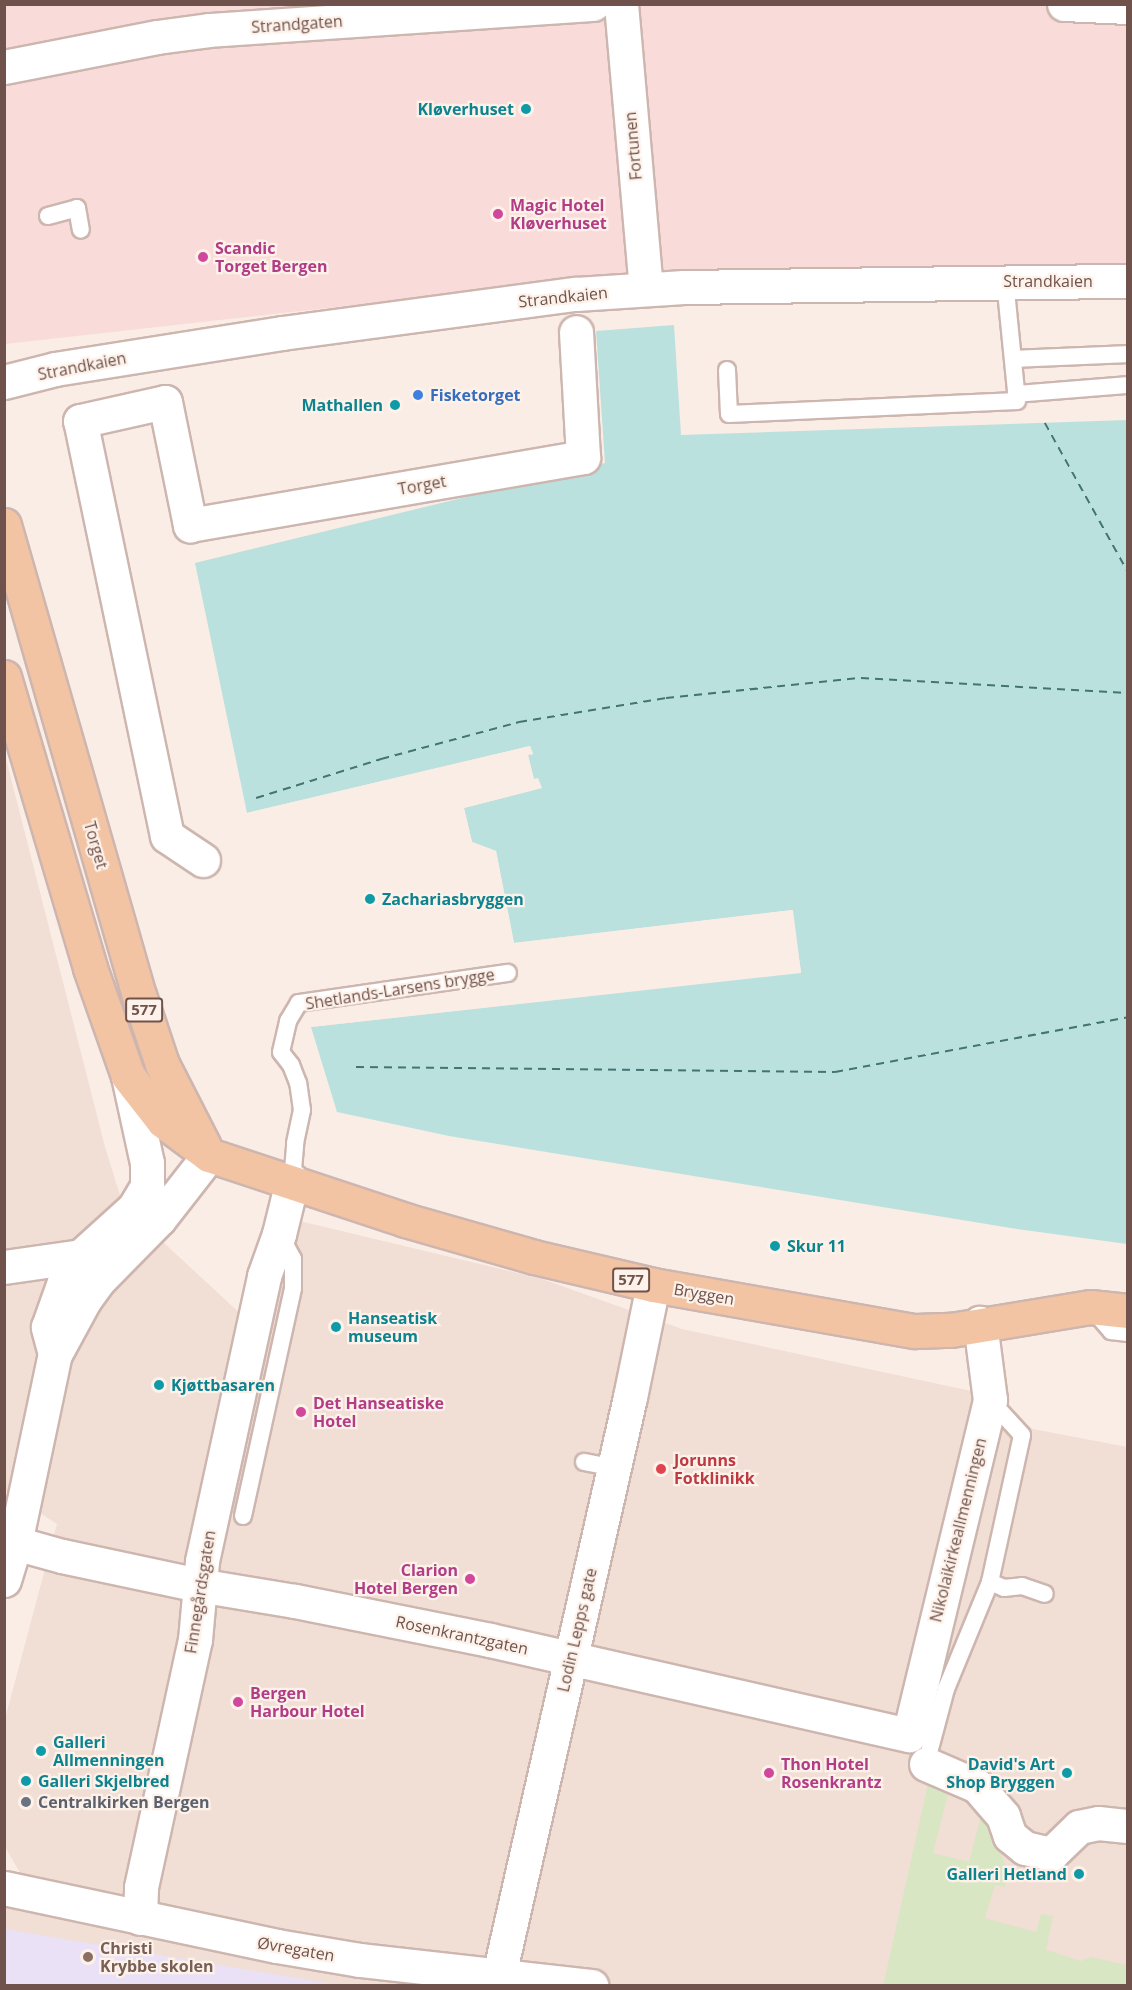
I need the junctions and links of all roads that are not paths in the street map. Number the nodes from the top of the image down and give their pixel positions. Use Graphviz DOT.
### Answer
graph roads {
  1 [pos="593,4"];
  2 [pos="621,4"];
  3 [pos="1064,4"];
  4 [pos="1128,7"];
  5 [pos="208,17"];
  6 [pos="4,67"];
  7 [pos="48,216"];
  8 [pos="81,230"];
  9 [pos="1005,281"];
  10 [pos="1128,281"];
  11 [pos="646,288"];
  12 [pos="576,332"];
  13 [pos="1128,354"];
  14 [pos="1014,359"];
  15 [pos="727,370"];
  16 [pos="4,382"];
  17 [pos="1128,385"];
  18 [pos="1016,394"];
  19 [pos="4,525"];
  20 [pos="4,677"];
  21 [pos="203,860"];
  22 [pos="508,973"];
  23 [pos="128,1076"];
  24 [pos="209,1155"];
  25 [pos="292,1181"];
  26 [pos="279,1234"];
  27 [pos="81,1256"];
  28 [pos="4,1267"];
  29 [pos="653,1286"];
  30 [pos="1090,1307"];
  31 [pos="1128,1311"];
  32 [pos="980,1323"];
  33 [pos="1128,1333"];
  34 [pos="55,1354"];
  35 [pos="990,1400"];
  36 [pos="243,1516"];
  37 [pos="15,1544"];
  38 [pos="4,1580"];
  39 [pos="990,1582"];
  40 [pos="198,1585"];
  41 [pos="1045,1594"];
  42 [pos="570,1659"];
  43 [pos="909,1735"];
  44 [pos="926,1764"];
  45 [pos="1128,1826"];
  46 [pos="4,1888"];
  47 [pos="140,1918"];
  48 [pos="499,1975"];
  49 [pos="592,1986"];
  1 -- 5 [label="street, Strandgaten"];
  2 -- 11 [label="street, Fortunen"];
  3 -- 4 [label="street"];
  5 -- 6 [label="street, Strandgaten"];
  7 -- 8 [label="lane"];
  9 -- 10 [label="street, Strandkaien"];
  9 -- 11 [label="street, Strandkaien"];
  9 -- 14 [label="lane"];
  11 -- 16 [label="street, Strandkaien"];
  12 -- 21 [label="street, Torget"];
  13 -- 14 [label="lane"];
  14 -- 18 [label="lane"];
  15 -- 18 [label="lane"];
  17 -- 18 [label="lane"];
  19 -- 24 [label="main road, Torget / 577"];
  20 -- 23 [label="main road, 577"];
  22 -- 25 [label="lane, Shetlands-Larsens brygge"];
  23 -- 24 [label="main road, 577"];
  23 -- 27 [label="street"];
  24 -- 25 [label="main road, 577"];
  24 -- 34 [label="street"];
  25 -- 26 [label="street, Finnegårdsgaten"];
  25 -- 29 [label="main road, Bryggen / 577"];
  26 -- 36 [label="lane"];
  26 -- 40 [label="street, Finnegårdsgaten"];
  27 -- 28 [label="street"];
  27 -- 34 [label="street"];
  29 -- 32 [label="main road, Bryggen / 577"];
  29 -- 42 [label="street, Lodin Lepps gate"];
  30 -- 31 [label="main road, Bryggen / 577"];
  30 -- 32 [label="main road, Bryggen / 577"];
  30 -- 33 [label="lane"];
  32 -- 35 [label="street, Nikolaikirkeallmenningen"];
  34 -- 37 [label="street"];
  35 -- 39 [label="lane"];
  35 -- 43 [label="street, Nikolaikirkeallmenningen"];
  37 -- 38 [label="street"];
  37 -- 40 [label="street, Rosenkrantzgaten"];
  39 -- 41 [label="lane"];
  39 -- 44 [label="lane"];
  40 -- 42 [label="street, Rosenkrantzgaten"];
  40 -- 47 [label="street, Finnegårdsgaten"];
  42 -- 43 [label="street, Rosenkrantzgaten"];
  42 -- 48 [label="street, Lodin Lepps gate"];
  44 -- 45 [label="street"];
  46 -- 47 [label="street, Øvregaten"];
  47 -- 48 [label="street, Øvregaten"];
  48 -- 49 [label="street, Øvregaten"];
}
